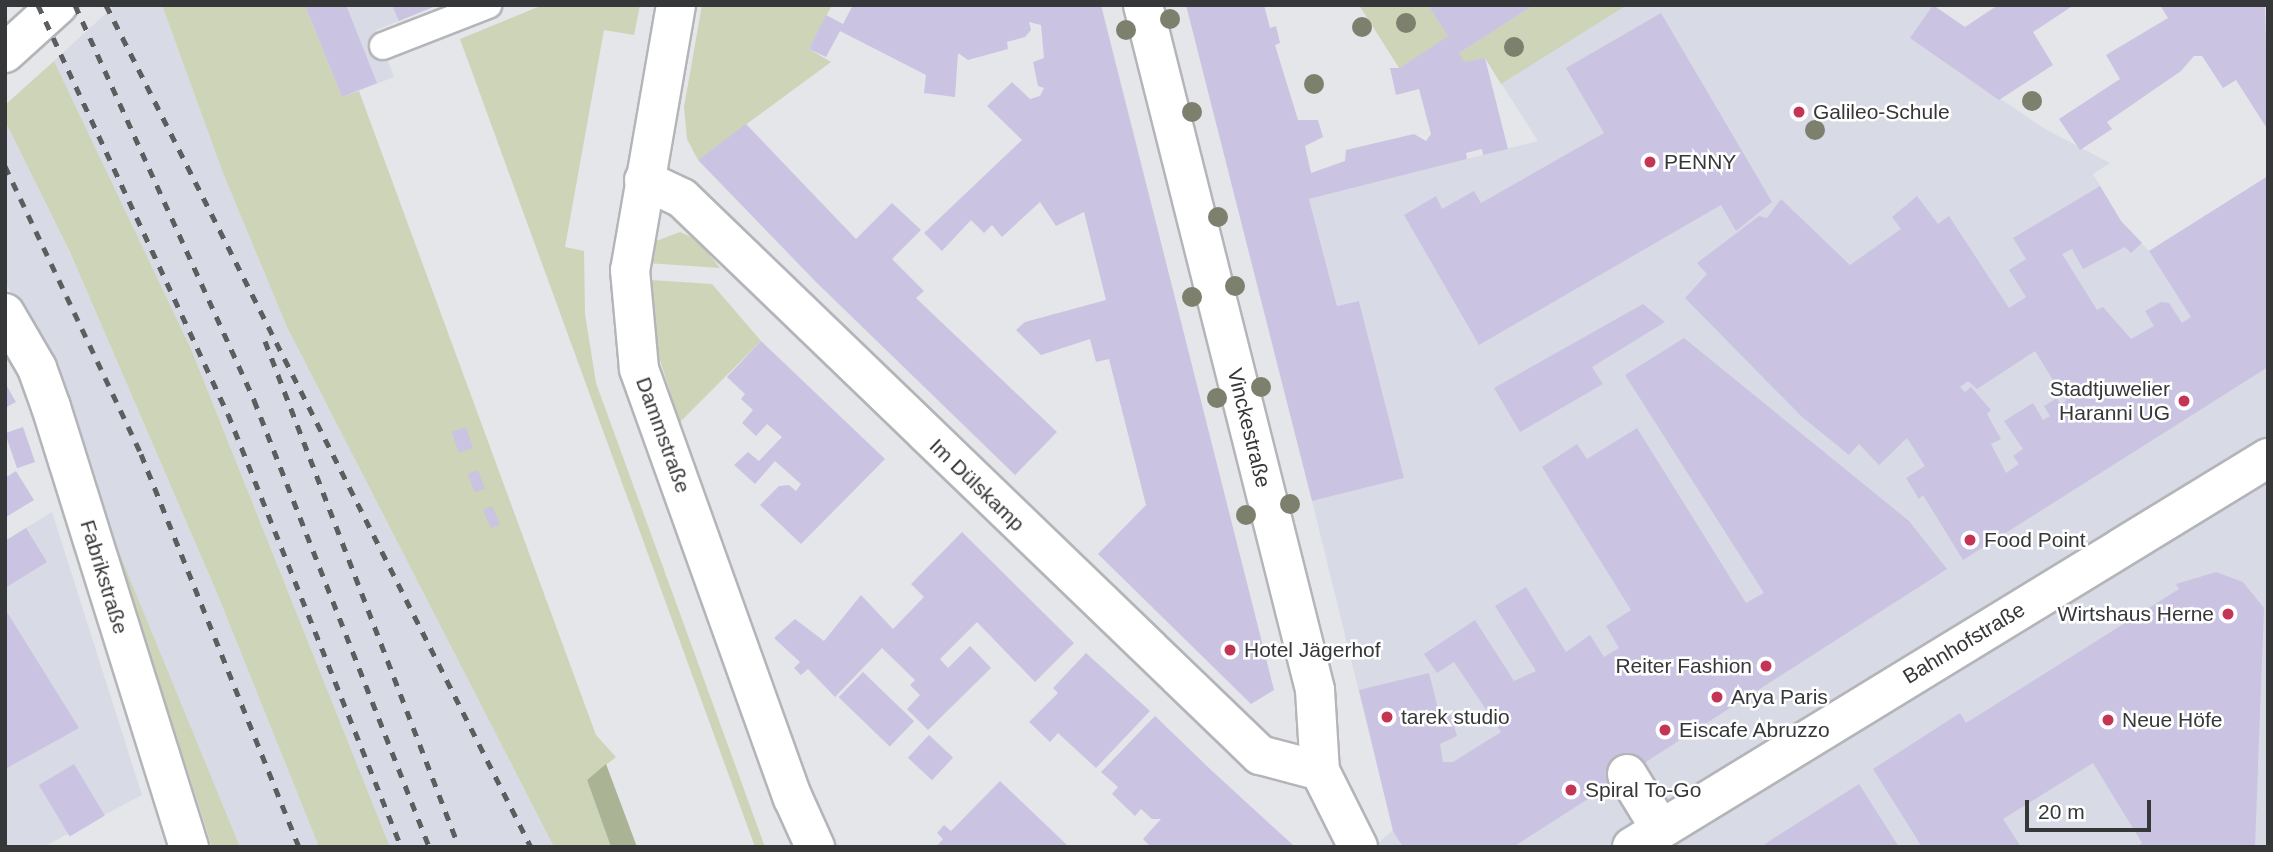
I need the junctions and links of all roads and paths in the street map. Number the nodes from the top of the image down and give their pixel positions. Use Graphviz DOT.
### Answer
graph roads {
  1 [pos="58,5"];
  2 [pos="488,5"];
  3 [pos="676,5"];
  4 [pos="1143,5"];
  5 [pos="383,46"];
  6 [pos="5,53"];
  7 [pos="643,180"];
  8 [pos="5,313"];
  9 [pos="2268,458"];
  10 [pos="1320,771"];
  11 [pos="1627,774"];
  12 [pos="1646,837"];
  13 [pos="189,847"];
  14 [pos="815,847"];
  15 [pos="1359,847"];
  1 -- 6 [label="street"];
  2 -- 5 [label="lane"];
  3 -- 7 [label="street, Dammstraße"];
  4 -- 10 [label="street, Vinckestraße"];
  7 -- 10 [label="street, Im Dülskamp"];
  7 -- 14 [label="street, Dammstraße"];
  8 -- 13 [label="street, Fabrikstraße"];
  9 -- 12 [label="street, Bahnhofstraße"];
  10 -- 15 [label="street, Vinckestraße"];
  11 -- 12 [label="street, Bahnhofstraße"];
}
